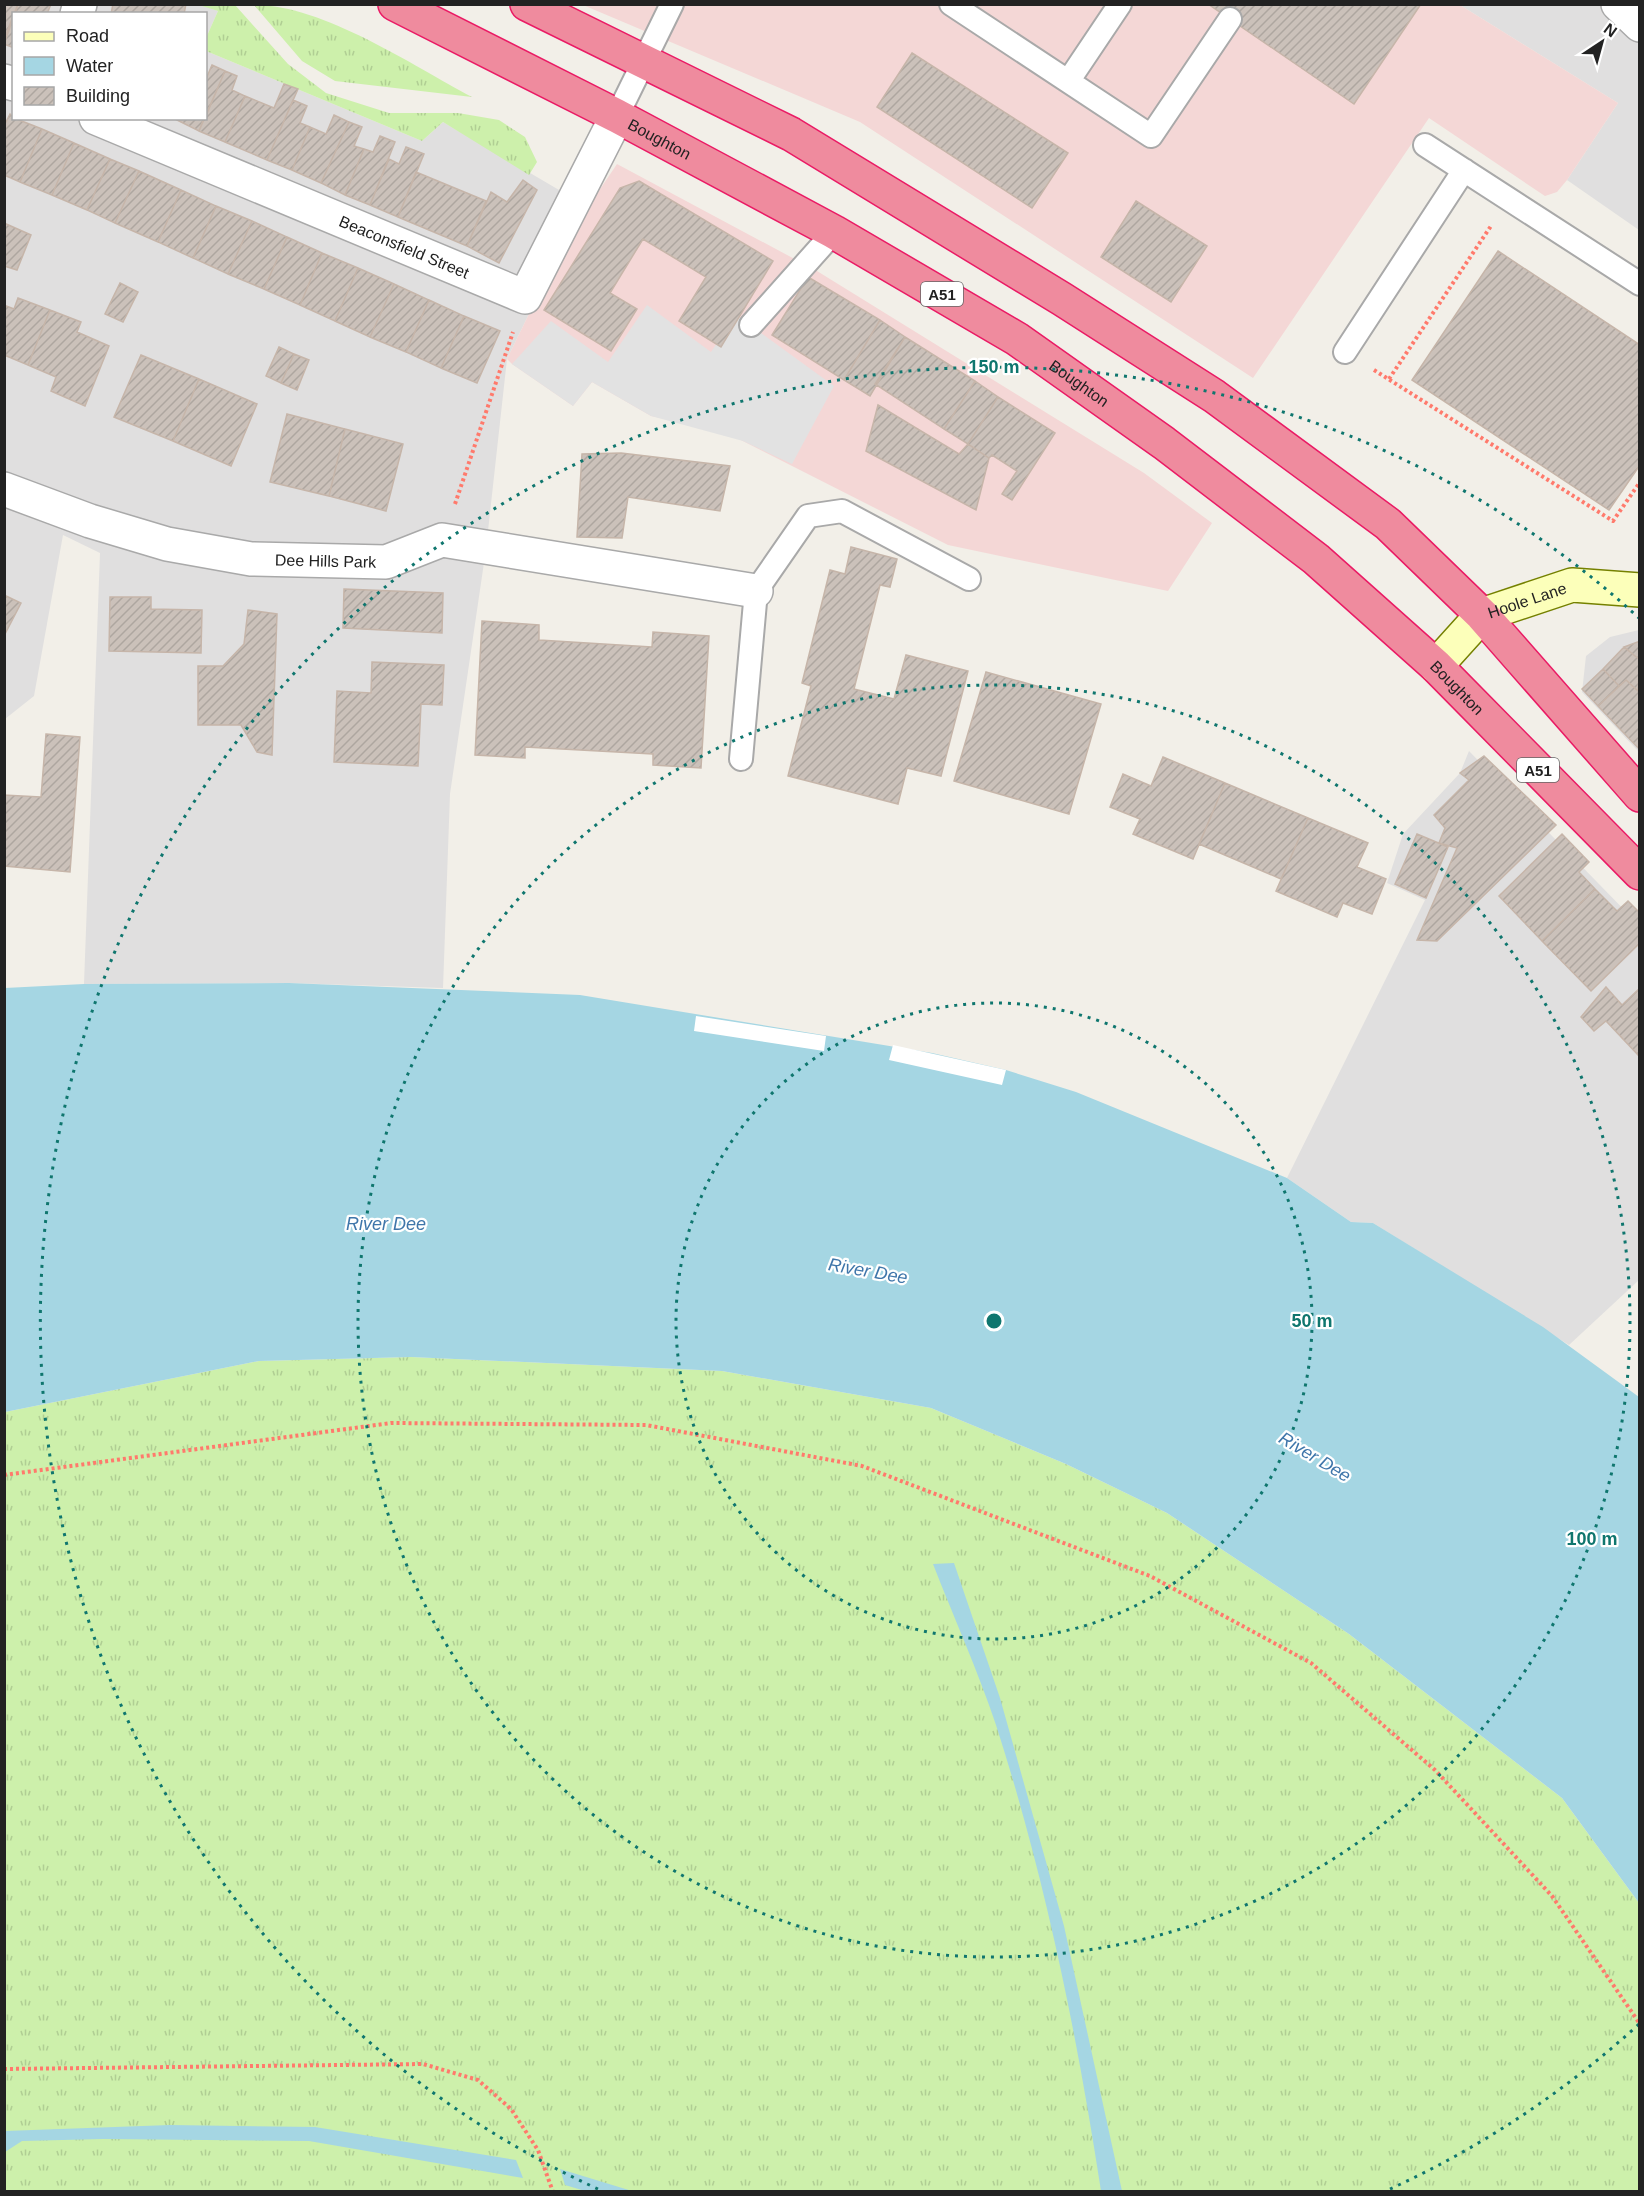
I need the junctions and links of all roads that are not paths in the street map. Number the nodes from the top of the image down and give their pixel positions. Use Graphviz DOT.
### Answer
graph roads {
  1 [pos="395,4"];
  2 [pos="527,4"];
  3 [pos="672,4"];
  4 [pos="951,4"];
  5 [pos="1120,4"];
  6 [pos="1618,4"];
  7 [pos="1230,20"];
  8 [pos="1640,25"];
  9 [pos="642,63"];
  10 [pos="1069,80"];
  11 [pos="617,116"];
  12 [pos="101,120"];
  13 [pos="1425,145"];
  14 [pos="1464,170"];
  15 [pos="834,231"];
  16 [pos="1640,284"];
  17 [pos="751,325"];
  18 [pos="1345,352"];
  19 [pos="4,489"];
  20 [pos="969,579"];
  21 [pos="1640,590"];
  22 [pos="756,591"];
  23 [pos="1482,615"];
  24 [pos="1436,666"];
  25 [pos="741,759"];
  26 [pos="1640,795"];
  27 [pos="1640,873"];
  1 -- 11 [label="highway, Boughton / A51"];
  2 -- 9 [label="highway"];
  3 -- 9 [label="lane"];
  4 -- 10 [label="lane"];
  5 -- 10 [label="lane"];
  6 -- 8 [label="street"];
  7 -- 10 [label="lane"];
  9 -- 11 [label="lane"];
  9 -- 23 [label="highway"];
  11 -- 12 [label="street, Beaconsfield Street"];
  11 -- 15 [label="highway, Boughton / A51"];
  13 -- 14 [label="lane"];
  14 -- 16 [label="lane"];
  14 -- 18 [label="lane"];
  15 -- 17 [label="lane"];
  15 -- 24 [label="highway, Boughton / A51"];
  19 -- 22 [label="street, Dee Hills Park"];
  20 -- 22 [label="lane"];
  21 -- 23 [label="street, Hoole Lane"];
  22 -- 25 [label="lane"];
  23 -- 24 [label="street, Hoole Lane"];
  23 -- 26 [label="highway"];
  24 -- 27 [label="highway, Boughton / A51"];
}
